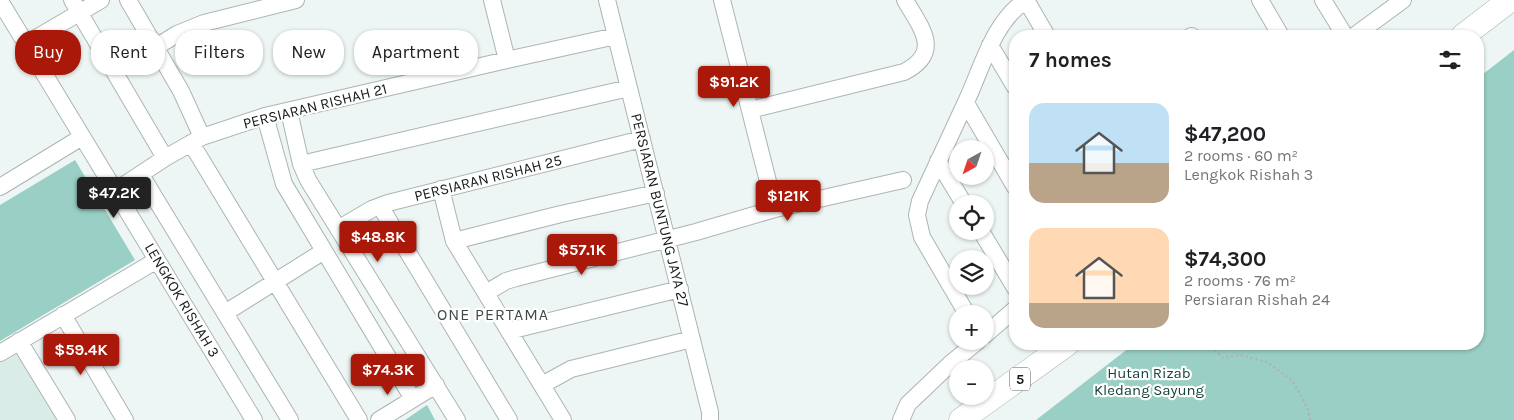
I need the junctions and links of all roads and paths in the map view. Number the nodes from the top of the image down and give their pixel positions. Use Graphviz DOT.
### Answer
graph roads {
  1 [pos="100,0"];
  2 [pos="128,0"];
  3 [pos="296,0"];
  4 [pos="492,0"];
  5 [pos="607,0"];
  6 [pos="722,0"];
  7 [pos="905,0"];
  8 [pos="1026,0"];
  9 [pos="1260,0"];
  10 [pos="1323,0"];
  11 [pos="1510,0"];
  12 [pos="0,1"];
  13 [pos="1394,3"];
  14 [pos="76,6"];
  15 [pos="18,30"];
  16 [pos="44,30"];
  17 [pos="146,30"];
  18 [pos="1044,30"];
  19 [pos="1278,30"];
  20 [pos="1341,30"];
  21 [pos="1361,30"];
  22 [pos="1471,30"];
  23 [pos="616,36"];
  24 [pos="165,41"];
  25 [pos="990,45"];
  26 [pos="507,60"];
  27 [pos="165,63"];
  28 [pos="45,75"];
  29 [pos="1009,77"];
  30 [pos="629,88"];
  31 [pos="966,102"];
  32 [pos="750,110"];
  33 [pos="289,111"];
  34 [pos="265,116"];
  35 [pos="82,137"];
  36 [pos="642,139"];
  37 [pos="196,140"];
  38 [pos="165,158"];
  39 [pos="938,161"];
  40 [pos="301,164"];
  41 [pos="141,175"];
  42 [pos="1009,177"];
  43 [pos="903,180"];
  44 [pos="0,187"];
  45 [pos="441,189"];
  46 [pos="115,191"];
  47 [pos="656,193"];
  48 [pos="959,195"];
  49 [pos="380,206"];
  50 [pos="775,209"];
  51 [pos="338,229"];
  52 [pos="668,238"];
  53 [pos="986,240"];
  54 [pos="454,241"];
  55 [pos="324,251"];
  56 [pos="157,260"];
  57 [pos="1009,278"];
  58 [pos="275,282"];
  59 [pos="680,289"];
  60 [pos="486,293"];
  61 [pos="962,305"];
  62 [pos="225,313"];
  63 [pos="1009,314"];
  64 [pos="63,315"];
  65 [pos="994,327"];
  66 [pos="509,331"];
  67 [pos="692,339"];
  68 [pos="19,341"];
  69 [pos="967,350"];
  70 [pos="1059,350"];
  71 [pos="1216,350"];
  72 [pos="0,353"];
  73 [pos="436,385"];
  74 [pos="542,385"];
  75 [pos="413,399"];
  76 [pos="67,420"];
  77 [pos="125,420"];
  78 [pos="254,420"];
  79 [pos="290,420"];
  80 [pos="359,420"];
  81 [pos="379,420"];
  82 [pos="457,420"];
  83 [pos="509,420"];
  84 [pos="563,420"];
  85 [pos="710,420"];
  86 [pos="901,420"];
  87 [pos="961,420"];
  88 [pos="1310,420"];
  1 -- 14 [label="street"];
  2 -- 17 [label="street"];
  3 -- 24 [label="street"];
  4 -- 26 [label="street"];
  5 -- 23 [label="street, PERSIARAN BUNTUNG JAYA 27"];
  6 -- 32 [label="street"];
  7 -- 32 [label="street"];
  8 -- 18 [label="street"];
  8 -- 25 [label="street"];
  9 -- 19 [label="street"];
  10 -- 20 [label="street"];
  11 -- 22 [label="highway"];
  12 -- 15 [label="street, LENGKOK RISHAH 3"];
  13 -- 21 [label="street"];
  14 -- 16 [label="street"];
  14 -- 38 [label="street"];
  23 -- 26 [label="street, PERSIARAN RISHAH 21"];
  23 -- 30 [label="street, PERSIARAN BUNTUNG JAYA 27"];
  25 -- 29 [label="street"];
  25 -- 31 [label="street"];
  26 -- 33 [label="street, PERSIARAN RISHAH 21"];
  27 -- 37 [label="street"];
  28 -- 35 [label="street, LENGKOK RISHAH 3"];
  30 -- 36 [label="street, PERSIARAN BUNTUNG JAYA 27"];
  30 -- 40 [label="street"];
  31 -- 39 [label="street"];
  31 -- 42 [label="street"];
  32 -- 50 [label="street"];
  33 -- 34 [label="street, PERSIARAN RISHAH 21"];
  33 -- 40 [label="street"];
  34 -- 37 [label="street, PERSIARAN RISHAH 21"];
  34 -- 55 [label="street"];
  35 -- 44 [label="street"];
  35 -- 46 [label="street, LENGKOK RISHAH 3"];
  36 -- 45 [label="street, PERSIARAN RISHAH 25"];
  36 -- 47 [label="street, PERSIARAN BUNTUNG JAYA 27"];
  37 -- 38 [label="street, PERSIARAN RISHAH 21"];
  37 -- 58 [label="street"];
  38 -- 41 [label="street, PERSIARAN RISHAH 21"];
  39 -- 48 [label="street"];
  39 -- 61 [label="street"];
  40 -- 51 [label="street"];
  41 -- 46 [label="street, PERSIARAN RISHAH 21"];
  41 -- 62 [label="street, LENGKOK RISHAH 3"];
  43 -- 50 [label="street"];
  45 -- 49 [label="street, PERSIARAN RISHAH 25"];
  45 -- 54 [label="street"];
  46 -- 56 [label="street, LENGKOK RISHAH 3"];
  47 -- 52 [label="street, PERSIARAN BUNTUNG JAYA 27"];
  47 -- 54 [label="street"];
  49 -- 51 [label="street, PERSIARAN RISHAH 25"];
  49 -- 83 [label="street"];
  50 -- 52 [label="street"];
  51 -- 73 [label="street"];
  52 -- 59 [label="street, PERSIARAN BUNTUNG JAYA 27"];
  52 -- 60 [label="street"];
  53 -- 57 [label="street"];
  54 -- 60 [label="street"];
  55 -- 58 [label="street"];
  55 -- 75 [label="street"];
  56 -- 64 [label="street"];
  56 -- 78 [label="street, LENGKOK RISHAH 3"];
  58 -- 62 [label="street"];
  58 -- 80 [label="street"];
  59 -- 66 [label="street"];
  59 -- 67 [label="street, PERSIARAN BUNTUNG JAYA 27"];
  60 -- 66 [label="street"];
  62 -- 79 [label="street, LENGKOK RISHAH 3"];
  63 -- 65 [label="street"];
  64 -- 68 [label="street"];
  64 -- 77 [label="street"];
  66 -- 74 [label="street"];
  67 -- 74 [label="street"];
  67 -- 85 [label="street, PERSIARAN BUNTUNG JAYA 27"];
  68 -- 72 [label="street"];
  68 -- 76 [label="street"];
  69 -- 86 [label="street"];
  70 -- 87 [label="highway, 5"];
  71 -- 88 [label="path"];
  73 -- 75 [label="street"];
  73 -- 82 [label="street"];
  74 -- 84 [label="street"];
  75 -- 81 [label="street"];
}
